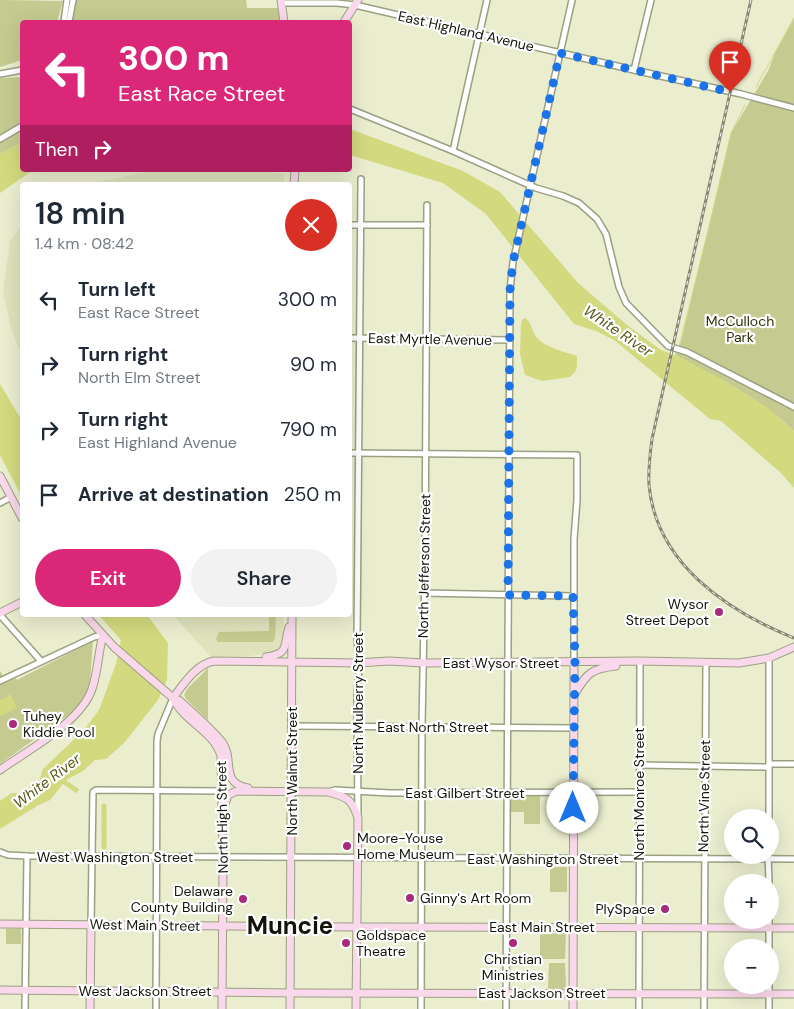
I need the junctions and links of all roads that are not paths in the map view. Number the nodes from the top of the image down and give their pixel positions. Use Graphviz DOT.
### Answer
graph roads {
  1 [pos="67,0"];
  2 [pos="73,0"];
  3 [pos="487,0"];
  4 [pos="572,0"];
  5 [pos="651,0"];
  6 [pos="282,1"];
  7 [pos="357,2"];
  8 [pos="64,20"];
  9 [pos="69,20"];
  10 [pos="284,20"];
  11 [pos="345,20"];
  12 [pos="480,34"];
  13 [pos="560,53"];
  14 [pos="20,69"];
  15 [pos="634,70"];
  16 [pos="0,74"];
  17 [pos="794,108"];
  18 [pos="352,110"];
  19 [pos="20,127"];
  20 [pos="0,139"];
  21 [pos="453,151"];
  22 [pos="361,179"];
  23 [pos="530,186"];
  24 [pos="427,205"];
  25 [pos="352,225"];
  26 [pos="361,225"];
  27 [pos="426,225"];
  28 [pos="352,338"];
  29 [pos="360,338"];
  30 [pos="426,339"];
  31 [pos="510,340"];
  32 [pos="794,407"];
  33 [pos="352,453"];
  34 [pos="360,454"];
  35 [pos="426,454"];
  36 [pos="509,454"];
  37 [pos="0,476"];
  38 [pos="11,497"];
  39 [pos="0,503"];
  40 [pos="20,514"];
  41 [pos="423,593"];
  42 [pos="508,595"];
  43 [pos="573,596"];
  44 [pos="20,603"];
  45 [pos="0,614"];
  46 [pos="87,617"];
  47 [pos="292,617"];
  48 [pos="103,635"];
  49 [pos="794,647"];
  50 [pos="769,658"];
  51 [pos="41,661"];
  52 [pos="250,661"];
  53 [pos="292,661"];
  54 [pos="640,661"];
  55 [pos="574,662"];
  56 [pos="630,662"];
  57 [pos="358,663"];
  58 [pos="424,663"];
  59 [pos="508,663"];
  60 [pos="706,664"];
  61 [pos="0,681"];
  62 [pos="573,696"];
  63 [pos="173,698"];
  64 [pos="292,726"];
  65 [pos="422,726"];
  66 [pos="357,727"];
  67 [pos="506,727"];
  68 [pos="573,728"];
  69 [pos="794,764"];
  70 [pos="639,765"];
  71 [pos="705,765"];
  72 [pos="769,765"];
  73 [pos="0,770"];
  74 [pos="358,790"];
  75 [pos="157,791"];
  76 [pos="222,791"];
  77 [pos="266,791"];
  78 [pos="573,791"];
  79 [pos="292,792"];
  80 [pos="328,792"];
  81 [pos="422,792"];
  82 [pos="640,792"];
  83 [pos="506,793"];
  84 [pos="769,809"];
  85 [pos="223,811"];
  86 [pos="358,818"];
  87 [pos="0,852"];
  88 [pos="26,856"];
  89 [pos="92,856"];
  90 [pos="156,856"];
  91 [pos="223,858"];
  92 [pos="291,858"];
  93 [pos="724,858"];
  94 [pos="779,858"];
  95 [pos="357,859"];
  96 [pos="422,859"];
  97 [pos="506,859"];
  98 [pos="640,859"];
  99 [pos="704,859"];
  100 [pos="794,859"];
  101 [pos="573,860"];
  102 [pos="0,924"];
  103 [pos="26,924"];
  104 [pos="91,925"];
  105 [pos="223,925"];
  106 [pos="156,926"];
  107 [pos="291,926"];
  108 [pos="779,926"];
  109 [pos="357,927"];
  110 [pos="422,927"];
  111 [pos="506,927"];
  112 [pos="574,927"];
  113 [pos="639,927"];
  114 [pos="724,927"];
  115 [pos="704,928"];
  116 [pos="794,928"];
  117 [pos="0,990"];
  118 [pos="25,990"];
  119 [pos="90,992"];
  120 [pos="156,992"];
  121 [pos="222,992"];
  122 [pos="356,992"];
  123 [pos="290,993"];
  124 [pos="421,993"];
  125 [pos="506,993"];
  126 [pos="639,993"];
  127 [pos="704,993"];
  128 [pos="724,993"];
  129 [pos="573,994"];
  130 [pos="769,994"];
  131 [pos="779,994"];
  132 [pos="794,994"];
  133 [pos="25,1009"];
  134 [pos="90,1009"];
  135 [pos="156,1009"];
  136 [pos="222,1009"];
  137 [pos="290,1009"];
  138 [pos="356,1009"];
  139 [pos="421,1009"];
  140 [pos="506,1009"];
  141 [pos="573,1009"];
  142 [pos="639,1009"];
  143 [pos="704,1009"];
  144 [pos="769,1009"];
  1 -- 8 [label="street"];
  2 -- 9 [label="street"];
  3 -- 12 [label="street"];
  4 -- 13 [label="street"];
  5 -- 15 [label="street"];
  6 -- 7 [label="street, East Highland Avenue"];
  6 -- 10 [label="main road"];
  7 -- 11 [label="main road"];
  7 -- 12 [label="street, East Highland Avenue"];
  12 -- 13 [label="street, East Highland Avenue"];
  12 -- 21 [label="street"];
  13 -- 15 [label="street, East Highland Avenue"];
  13 -- 23 [label="street"];
  14 -- 16 [label="street"];
  15 -- 17 [label="street, East Highland Avenue"];
  18 -- 21 [label="street"];
  19 -- 20 [label="street"];
  21 -- 23 [label="street"];
  22 -- 26 [label="street, North Mulberry Street"];
  23 -- 31 [label="street"];
  23 -- 32 [label="street"];
  24 -- 27 [label="street, North Jefferson Street"];
  25 -- 26 [label="street"];
  26 -- 27 [label="street"];
  26 -- 29 [label="street, North Mulberry Street"];
  27 -- 30 [label="street, North Jefferson Street"];
  28 -- 29 [label="street, East Myrtle Avenue"];
  29 -- 30 [label="street, East Myrtle Avenue"];
  29 -- 34 [label="street, North Mulberry Street"];
  30 -- 31 [label="street, East Myrtle Avenue"];
  30 -- 35 [label="street, North Jefferson Street"];
  31 -- 36 [label="street"];
  33 -- 34 [label="street"];
  34 -- 35 [label="street"];
  34 -- 57 [label="street, North Mulberry Street"];
  35 -- 36 [label="street"];
  35 -- 41 [label="street, North Jefferson Street"];
  36 -- 42 [label="street"];
  36 -- 43 [label="street"];
  37 -- 38 [label="main road"];
  38 -- 39 [label="street"];
  38 -- 40 [label="main road"];
  41 -- 42 [label="street"];
  41 -- 58 [label="street, North Jefferson Street"];
  42 -- 43 [label="street"];
  42 -- 59 [label="street"];
  43 -- 55 [label="street"];
  44 -- 45 [label="main road"];
  45 -- 51 [label="street"];
  46 -- 48 [label="main road, North High Street"];
  47 -- 52 [label="main road"];
  47 -- 53 [label="main road, North Walnut Street"];
  48 -- 51 [label="street"];
  48 -- 63 [label="main road, North High Street"];
  48 -- 73 [label="main road"];
  49 -- 50 [label="main road, East Wysor Street"];
  50 -- 60 [label="main road, East Wysor Street"];
  50 -- 72 [label="street"];
  51 -- 61 [label="street"];
  52 -- 53 [label="main road, East Wysor Street"];
  52 -- 63 [label="main road"];
  53 -- 57 [label="main road, East Wysor Street"];
  53 -- 64 [label="main road, North Walnut Street"];
  54 -- 56 [label="main road, East Wysor Street"];
  54 -- 60 [label="main road, East Wysor Street"];
  54 -- 70 [label="street, North Monroe Street"];
  55 -- 56 [label="main road, East Wysor Street"];
  55 -- 59 [label="main road, East Wysor Street"];
  55 -- 62 [label="main road"];
  56 -- 62 [label="main road"];
  57 -- 58 [label="main road, East Wysor Street"];
  57 -- 66 [label="street, North Mulberry Street"];
  58 -- 59 [label="main road, East Wysor Street"];
  58 -- 65 [label="street, North Jefferson Street"];
  59 -- 67 [label="street"];
  60 -- 71 [label="street, North Vine Street"];
  62 -- 68 [label="main road"];
  63 -- 75 [label="street"];
  63 -- 76 [label="main road, North High Street"];
  63 -- 77 [label="main road, North High Street"];
  64 -- 66 [label="street, East North Street"];
  64 -- 79 [label="main road, North Walnut Street"];
  65 -- 66 [label="street, East North Street"];
  65 -- 67 [label="street, East North Street"];
  65 -- 81 [label="street, North Jefferson Street"];
  66 -- 74 [label="street, North Mulberry Street"];
  67 -- 68 [label="street, East North Street"];
  67 -- 83 [label="street"];
  68 -- 78 [label="main road"];
  69 -- 72 [label="street"];
  70 -- 71 [label="street"];
  70 -- 82 [label="street, North Monroe Street"];
  71 -- 72 [label="street"];
  71 -- 99 [label="street, North Vine Street"];
  72 -- 84 [label="street"];
  74 -- 80 [label="street, East Gilbert Street"];
  74 -- 81 [label="street, East Gilbert Street"];
  74 -- 86 [label="street, North Mulberry Street"];
  75 -- 76 [label="street"];
  75 -- 89 [label="street"];
  75 -- 90 [label="street"];
  76 -- 85 [label="main road, North High Street"];
  77 -- 79 [label="main road, East Gilbert Street"];
  77 -- 85 [label="main road"];
  78 -- 82 [label="street, East Gilbert Street"];
  78 -- 83 [label="street, East Gilbert Street"];
  78 -- 101 [label="main road"];
  79 -- 80 [label="main road, East Gilbert Street"];
  79 -- 92 [label="main road, North Walnut Street"];
  80 -- 86 [label="main road"];
  81 -- 83 [label="street, East Gilbert Street"];
  81 -- 96 [label="street, North Jefferson Street"];
  82 -- 98 [label="street, North Monroe Street"];
  83 -- 97 [label="street"];
  85 -- 91 [label="main road, North High Street"];
  86 -- 95 [label="main road, North Mulberry Street"];
  87 -- 88 [label="street, West Washington Street"];
  88 -- 89 [label="street, West Washington Street"];
  88 -- 103 [label="street"];
  89 -- 90 [label="street, West Washington Street"];
  89 -- 104 [label="street"];
  90 -- 91 [label="street, West Washington Street"];
  90 -- 106 [label="street"];
  91 -- 92 [label="street, West Washington Street"];
  91 -- 105 [label="main road, North High Street"];
  92 -- 95 [label="street, East Washington Street"];
  92 -- 107 [label="main road, North Walnut Street"];
  93 -- 99 [label="street, East Washington Street"];
  94 -- 100 [label="street, East Washington Street"];
  95 -- 96 [label="street, East Washington Street"];
  95 -- 109 [label="main road, North Mulberry Street"];
  96 -- 97 [label="street, East Washington Street"];
  96 -- 110 [label="street, North Jefferson Street"];
  97 -- 101 [label="street, East Washington Street"];
  97 -- 111 [label="street"];
  98 -- 99 [label="street, East Washington Street"];
  98 -- 101 [label="street, East Washington Street"];
  98 -- 113 [label="street, North Monroe Street"];
  99 -- 115 [label="street, North Vine Street"];
  101 -- 112 [label="main road"];
  102 -- 103 [label="main road, West Main Street"];
  103 -- 104 [label="main road, West Main Street"];
  103 -- 118 [label="street"];
  104 -- 106 [label="main road, West Main Street"];
  104 -- 119 [label="main road"];
  105 -- 106 [label="main road, West Main Street"];
  105 -- 107 [label="main road, West Main Street"];
  105 -- 121 [label="main road, North High Street"];
  106 -- 120 [label="street"];
  107 -- 109 [label="main road, East Main Street"];
  107 -- 123 [label="main road, North Walnut Street"];
  108 -- 116 [label="main road, East Main Street"];
  109 -- 110 [label="main road, East Main Street"];
  109 -- 122 [label="main road, North Mulberry Street"];
  110 -- 111 [label="main road, East Main Street"];
  110 -- 124 [label="street, North Jefferson Street"];
  111 -- 112 [label="main road, East Main Street"];
  111 -- 125 [label="street"];
  112 -- 113 [label="main road, East Main Street"];
  112 -- 129 [label="main road"];
  113 -- 115 [label="main road, East Main Street"];
  113 -- 126 [label="street, North Monroe Street"];
  114 -- 115 [label="main road, East Main Street"];
  115 -- 127 [label="street, North Vine Street"];
  117 -- 118 [label="main road, West Jackson Street"];
  118 -- 119 [label="main road, West Jackson Street"];
  118 -- 133 [label="street"];
  119 -- 120 [label="main road, West Jackson Street"];
  119 -- 134 [label="main road"];
  120 -- 121 [label="main road, West Jackson Street"];
  120 -- 135 [label="street"];
  121 -- 123 [label="main road, West Jackson Street"];
  121 -- 136 [label="main road, North High Street"];
  122 -- 123 [label="main road, East Jackson Street"];
  122 -- 124 [label="main road, East Jackson Street"];
  122 -- 138 [label="main road, North Mulberry Street"];
  123 -- 137 [label="main road, North Walnut Street"];
  124 -- 125 [label="main road, East Jackson Street"];
  124 -- 139 [label="street, North Jefferson Street"];
  125 -- 129 [label="main road, East Jackson Street"];
  125 -- 140 [label="street"];
  126 -- 127 [label="main road, East Jackson Street"];
  126 -- 129 [label="main road, East Jackson Street"];
  126 -- 142 [label="street, North Monroe Street"];
  127 -- 128 [label="main road, East Jackson Street"];
  127 -- 143 [label="street, North Vine Street"];
  129 -- 141 [label="main road"];
  130 -- 144 [label="street"];
  131 -- 132 [label="main road, East Jackson Street"];
}
